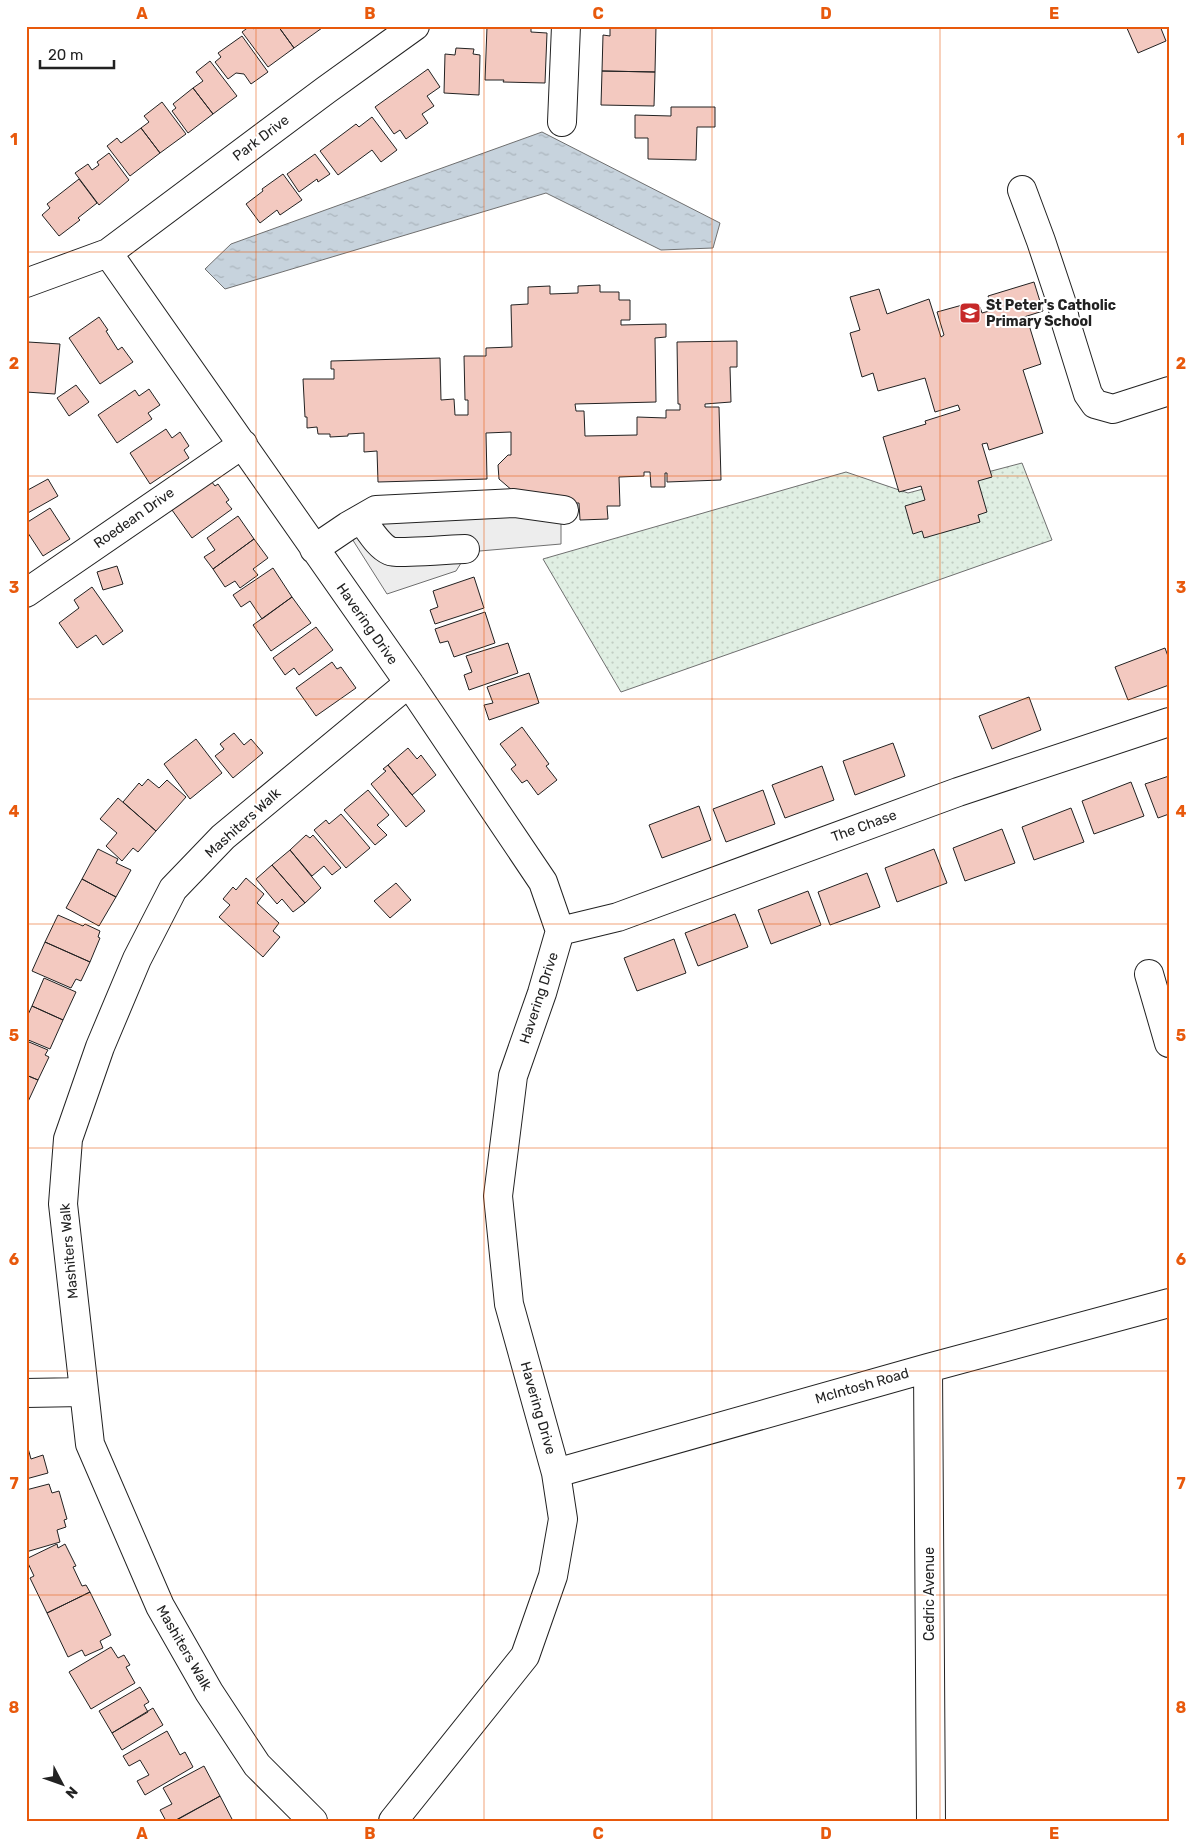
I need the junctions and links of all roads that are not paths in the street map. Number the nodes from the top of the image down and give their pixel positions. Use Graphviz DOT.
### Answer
graph roads {
  1 [pos="416,26"];
  2 [pos="566,26"];
  3 [pos="562,122"];
  4 [pos="1022,190"];
  5 [pos="108,253"];
  6 [pos="26,283"];
  7 [pos="1169,391"];
  8 [pos="243,444"];
  9 [pos="564,510"];
  10 [pos="361,519"];
  11 [pos="466,548"];
  12 [pos="314,549"];
  13 [pos="26,594"];
  14 [pos="409,683"];
  15 [pos="1169,722"];
  16 [pos="560,932"];
  17 [pos="1149,974"];
  18 [pos="1169,1043"];
  19 [pos="1169,1303"];
  20 [pos="928,1368"];
  21 [pos="83,1392"];
  22 [pos="26,1393"];
  23 [pos="556,1473"];
  24 [pos="313,1821"];
  25 [pos="392,1821"];
  26 [pos="931,1821"];
  1 -- 5 [label="street, Park Drive"];
  2 -- 3 [label="street"];
  4 -- 7 [label="street"];
  5 -- 6 [label="street, Park Drive"];
  5 -- 8 [label="street, Havering Drive"];
  8 -- 12 [label="street, Havering Drive"];
  8 -- 13 [label="street, Roedean Drive"];
  9 -- 10 [label="street"];
  10 -- 11 [label="street"];
  10 -- 12 [label="street"];
  12 -- 14 [label="street, Havering Drive"];
  14 -- 16 [label="street, Havering Drive"];
  14 -- 21 [label="street, Mashiters Walk"];
  15 -- 16 [label="street, The Chase"];
  16 -- 23 [label="street, Havering Drive"];
  17 -- 18 [label="street"];
  19 -- 20 [label="street, McIntosh Road"];
  20 -- 23 [label="street, McIntosh Road"];
  20 -- 26 [label="street, Cedric Avenue"];
  21 -- 22 [label="street"];
  21 -- 24 [label="street, Mashiters Walk"];
  23 -- 25 [label="street, Havering Drive"];
}
